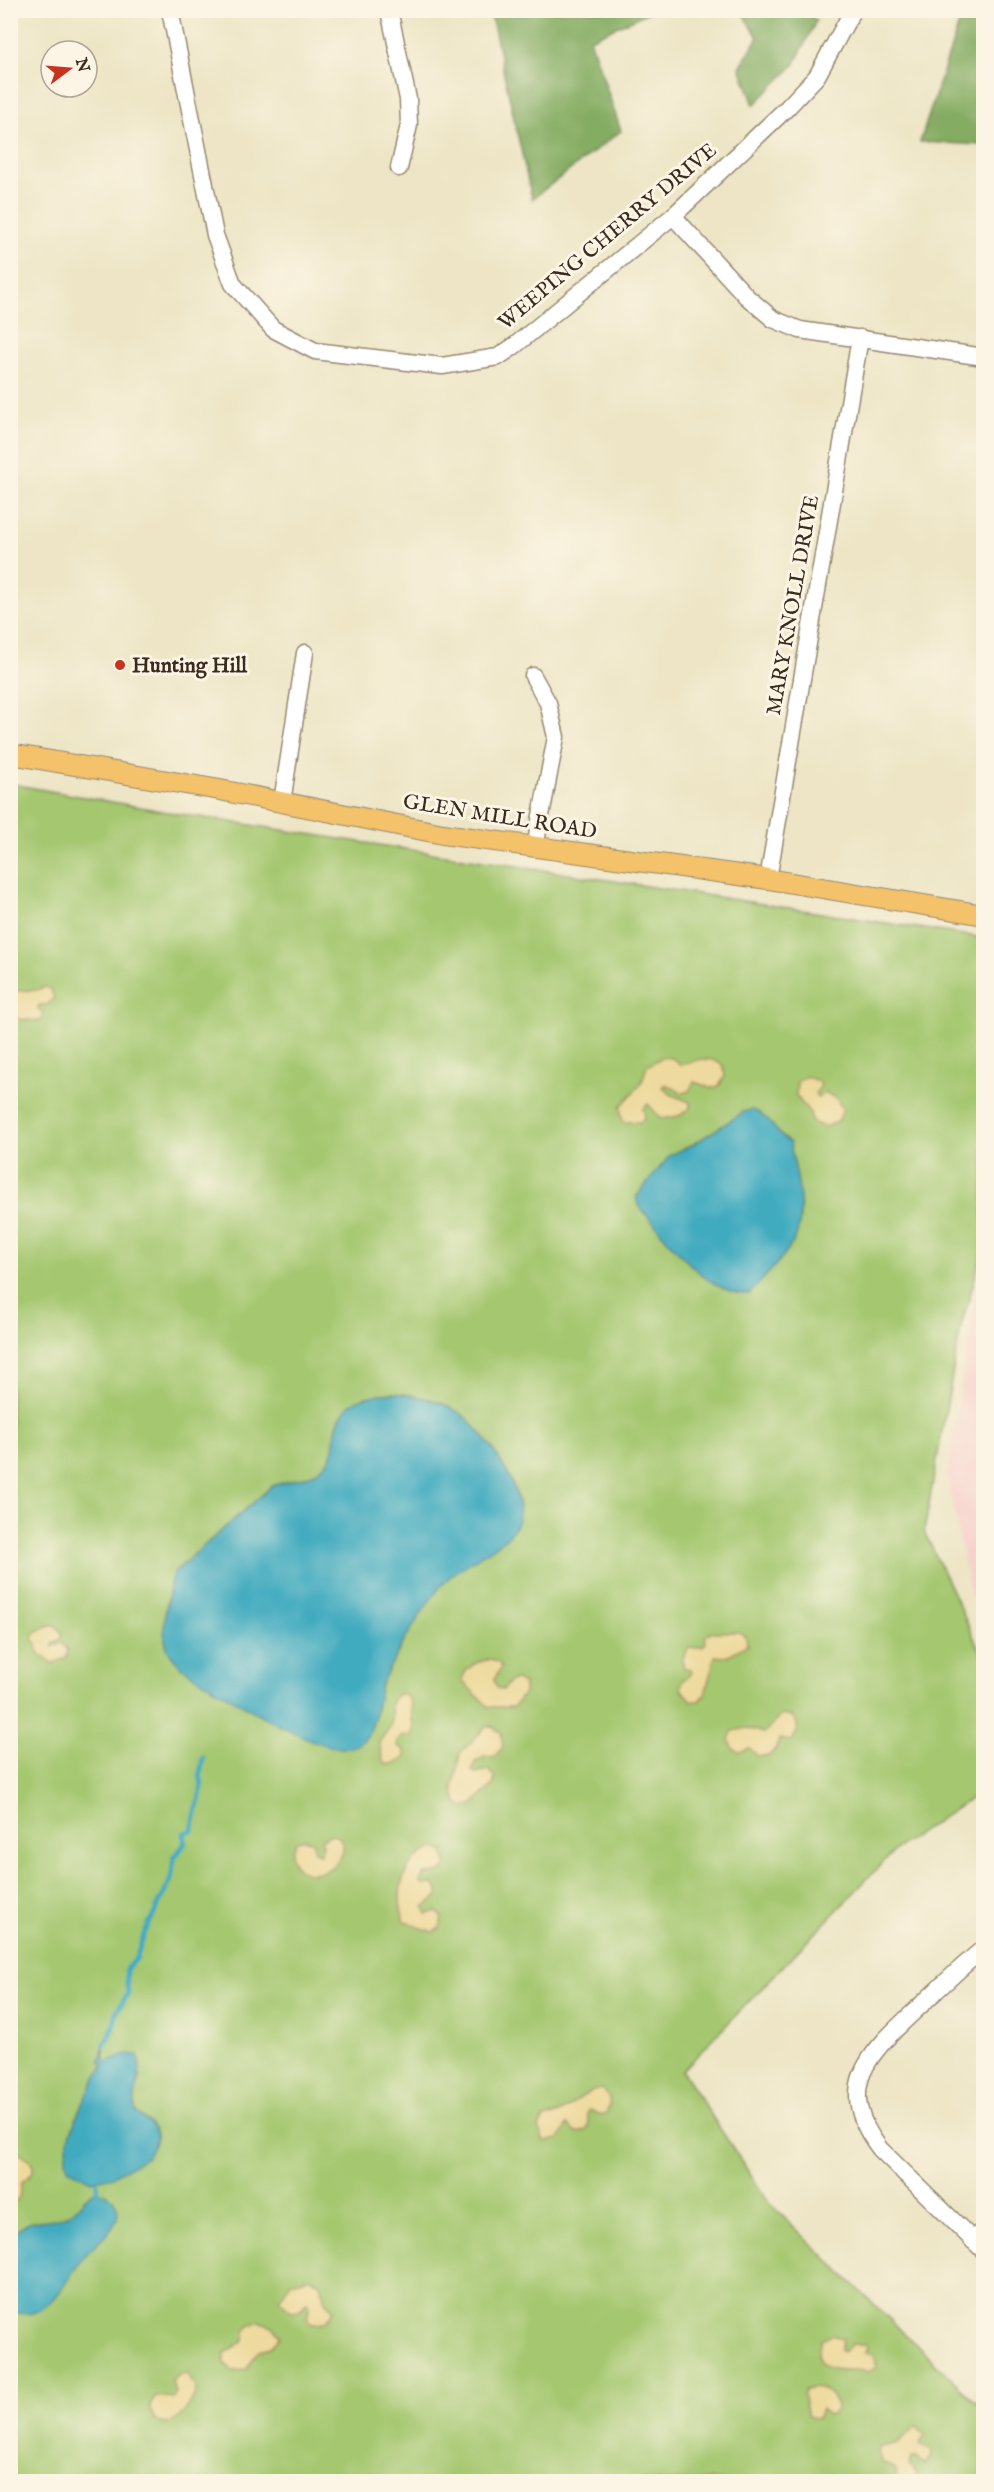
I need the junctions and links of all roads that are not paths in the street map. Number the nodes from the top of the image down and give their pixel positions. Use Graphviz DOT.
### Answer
graph roads {
  1 [pos="170,10"];
  2 [pos="389,10"];
  3 [pos="853,10"];
  4 [pos="399,168"];
  5 [pos="673,216"];
  6 [pos="860,338"];
  7 [pos="984,357"];
  8 [pos="305,653"];
  9 [pos="532,676"];
  10 [pos="10,754"];
  11 [pos="282,802"];
  12 [pos="534,847"];
  13 [pos="768,879"];
  14 [pos="984,915"];
  15 [pos="984,1948"];
  16 [pos="980,2240"];
  1 -- 5 [label="street, WEEPING CHERRY DRIVE"];
  2 -- 4 [label="street"];
  3 -- 5 [label="street, WEEPING CHERRY DRIVE"];
  5 -- 6 [label="street"];
  6 -- 7 [label="street"];
  6 -- 13 [label="street, MARY KNOLL DRIVE"];
  8 -- 11 [label="street"];
  9 -- 12 [label="street"];
  10 -- 11 [label="main road, GLEN MILL ROAD"];
  11 -- 12 [label="main road, GLEN MILL ROAD"];
  12 -- 13 [label="main road, GLEN MILL ROAD"];
  13 -- 14 [label="main road, GLEN MILL ROAD"];
  15 -- 16 [label="street"];
}
